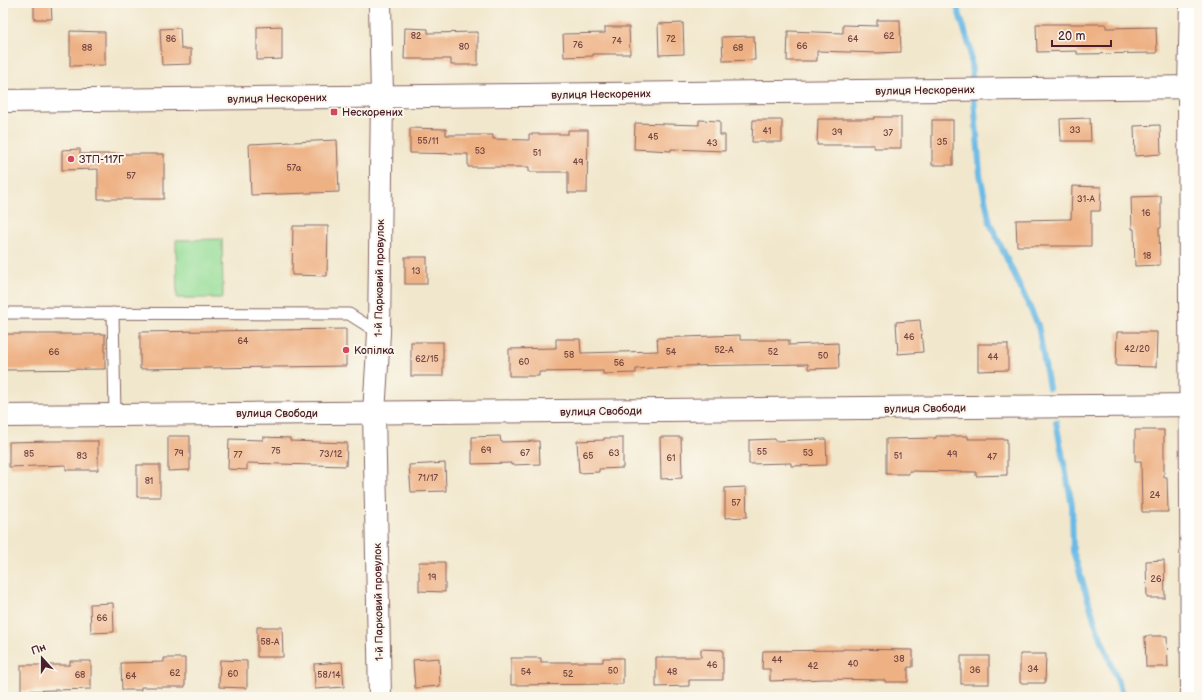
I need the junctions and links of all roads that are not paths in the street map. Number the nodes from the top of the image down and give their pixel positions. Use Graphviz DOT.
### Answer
graph roads {
  1 [pos="380,3"];
  2 [pos="1191,3"];
  3 [pos="1194,87"];
  4 [pos="382,96"];
  5 [pos="3,101"];
  6 [pos="3,313"];
  7 [pos="113,313"];
  8 [pos="379,333"];
  9 [pos="1195,405"];
  10 [pos="374,413"];
  11 [pos="115,414"];
  12 [pos="3,416"];
  13 [pos="380,697"];
  14 [pos="1192,697"];
  1 -- 4 [label="street, 1-й Парковий провулок"];
  2 -- 3 [label="street"];
  3 -- 4 [label="street, вулиця Нескорених"];
  3 -- 9 [label="street"];
  4 -- 5 [label="street, вулиця Нескорених"];
  4 -- 8 [label="street, 1-й Парковий провулок"];
  6 -- 7 [label="lane"];
  7 -- 8 [label="lane"];
  7 -- 11 [label="lane"];
  8 -- 10 [label="street, 1-й Парковий провулок"];
  9 -- 10 [label="street, вулиця Свободи"];
  9 -- 14 [label="street"];
  10 -- 11 [label="street, вулиця Свободи"];
  10 -- 13 [label="street, 1-й Парковий провулок"];
  11 -- 12 [label="street, вулиця Свободи"];
}
